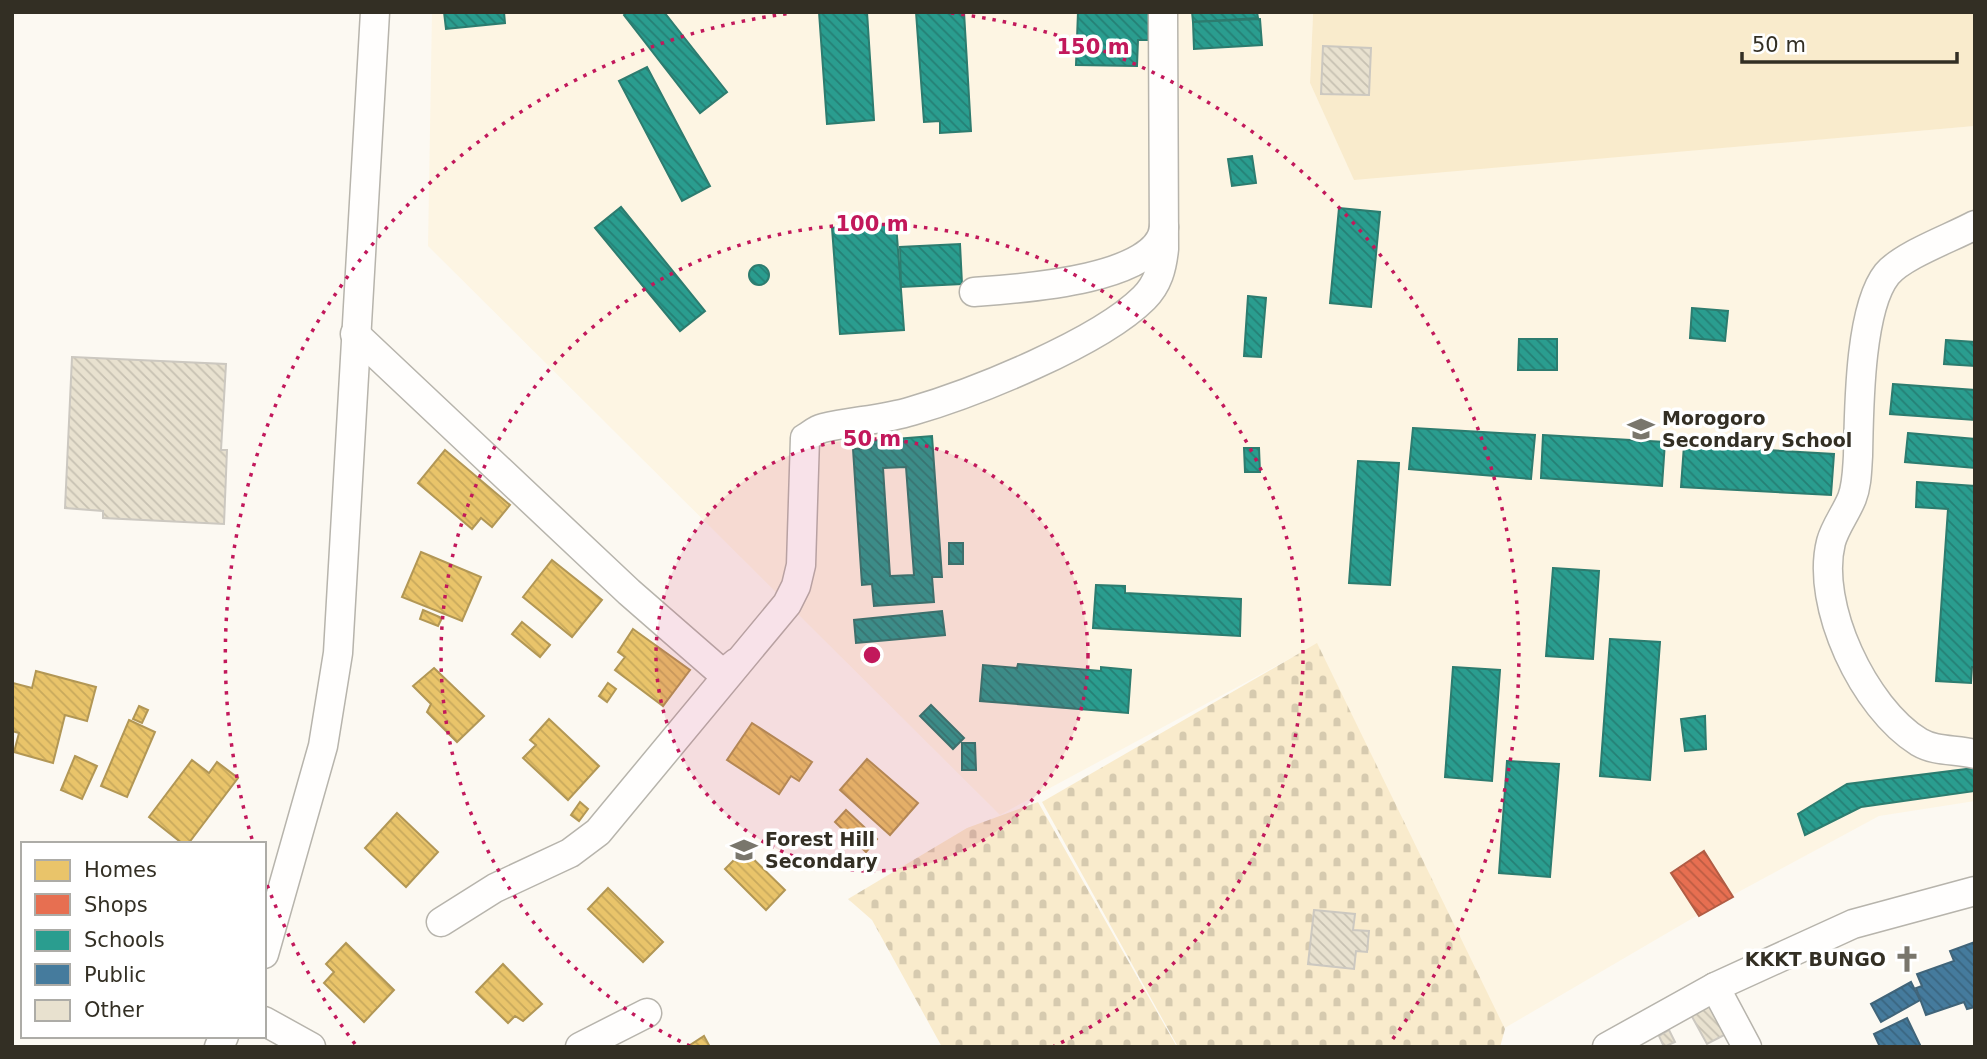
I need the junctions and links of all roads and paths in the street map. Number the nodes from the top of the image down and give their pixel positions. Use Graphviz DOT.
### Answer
graph roads {
  1 [pos="375,12"];
  2 [pos="1163,12"];
  3 [pos="1166,200"];
  4 [pos="1975,225"];
  5 [pos="974,292"];
  6 [pos="355,334"];
  7 [pos="736,663"];
  8 [pos="1975,754"];
  9 [pos="1975,891"];
  10 [pos="441,922"];
  11 [pos="266,947"];
  12 [pos="1714,987"];
  13 [pos="647,1013"];
  14 [pos="266,1022"];
  15 [pos="311,1047"];
  16 [pos="580,1047"];
  17 [pos="1607,1047"];
  18 [pos="1746,1047"];
  1 -- 6 [label="street"];
  2 -- 3 [label="street"];
  3 -- 5 [label="street"];
  3 -- 7 [label="street"];
  4 -- 8 [label="street"];
  6 -- 7 [label="street"];
  6 -- 11 [label="street"];
  7 -- 10 [label="street"];
  9 -- 12 [label="street"];
  12 -- 17 [label="street"];
  12 -- 18 [label="street"];
  13 -- 16 [label="street"];
  14 -- 15 [label="street"];
}
